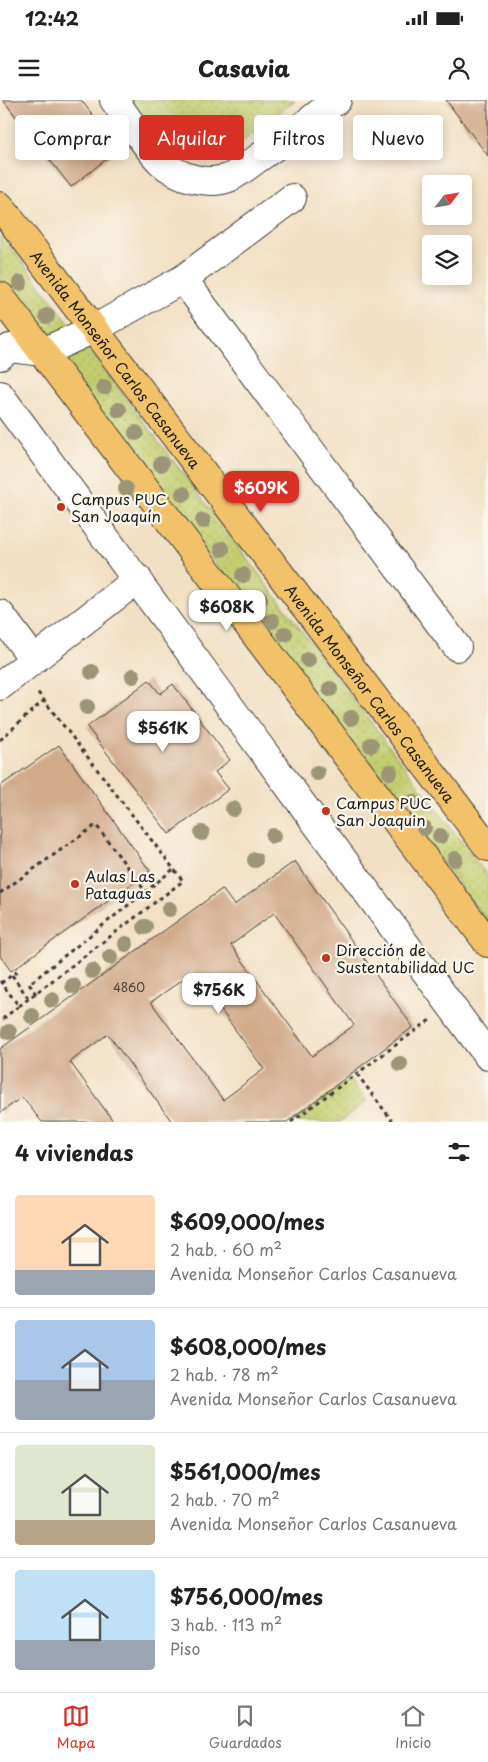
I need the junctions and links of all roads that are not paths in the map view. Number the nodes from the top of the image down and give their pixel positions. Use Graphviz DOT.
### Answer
graph roads {
  1 [pos="114,100"];
  2 [pos="337,100"];
  3 [pos="292,198"];
  4 [pos="0,206"];
  5 [pos="183,279"];
  6 [pos="0,296"];
  7 [pos="94,329"];
  8 [pos="43,352"];
  9 [pos="0,356"];
  10 [pos="0,395"];
  11 [pos="138,579"];
  12 [pos="0,614"];
  13 [pos="457,647"];
  14 [pos="18,672"];
  15 [pos="488,847"];
  16 [pos="488,943"];
  17 [pos="488,1056"];
  1 -- 2 [label="lane"];
  3 -- 5 [label="lane"];
  4 -- 7 [label="main road, Avenida Monseñor Carlos Casanueva"];
  5 -- 7 [label="lane"];
  5 -- 13 [label="lane"];
  6 -- 8 [label="main road"];
  7 -- 8 [label="lane"];
  7 -- 15 [label="main road, Avenida Monseñor Carlos Casanueva"];
  8 -- 9 [label="lane"];
  8 -- 16 [label="main road"];
  10 -- 11 [label="lane"];
  11 -- 14 [label="lane"];
  11 -- 17 [label="lane"];
  12 -- 14 [label="lane"];
}
